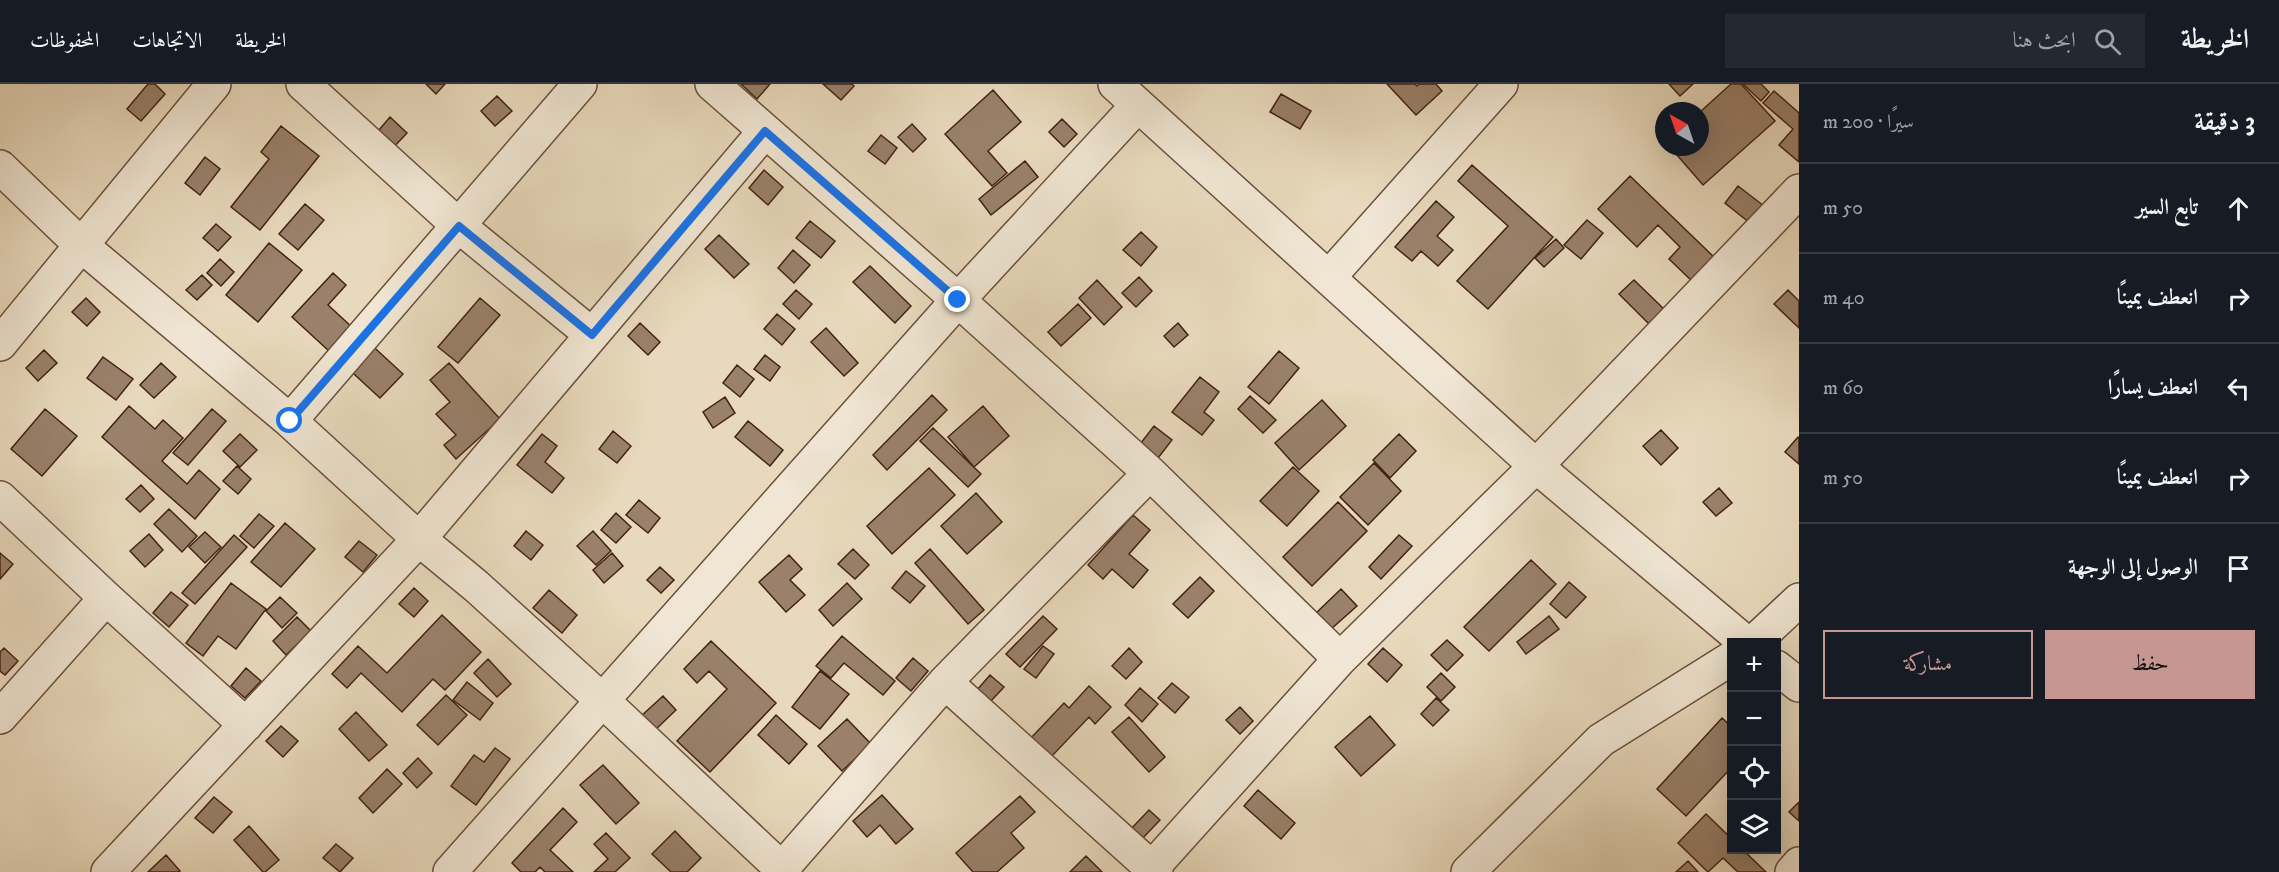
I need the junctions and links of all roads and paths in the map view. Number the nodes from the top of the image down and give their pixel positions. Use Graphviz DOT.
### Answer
graph roads {
  1 [pos="214,84"];
  2 [pos="303,84"];
  3 [pos="580,84"];
  4 [pos="712,84"];
  5 [pos="1501,84"];
  6 [pos="1127,94"];
  7 [pos="765,131"];
  8 [pos="0,167"];
  9 [pos="1799,191"];
  10 [pos="459,226"];
  11 [pos="81,245"];
  12 [pos="1329,277"];
  13 [pos="958,300"];
  14 [pos="592,335"];
  15 [pos="0,344"];
  16 [pos="290,421"];
  17 [pos="1536,466"];
  18 [pos="1150,473"];
  19 [pos="0,498"];
  20 [pos="419,539"];
  21 [pos="106,598"];
  22 [pos="1799,600"];
  23 [pos="1740,638"];
  24 [pos="1758,638"];
  25 [pos="1340,659"];
  26 [pos="1727,661"];
  27 [pos="1781,671"];
  28 [pos="945,682"];
  29 [pos="1799,685"];
  30 [pos="603,701"];
  31 [pos="0,717"];
  32 [pos="246,725"];
  33 [pos="1799,864"];
  34 [pos="1154,870"];
  35 [pos="782,871"];
  36 [pos="108,872"];
  37 [pos="450,872"];
  38 [pos="1468,872"];
  39 [pos="1792,872"];
  1 -- 11 [label="street"];
  2 -- 10 [label="street"];
  3 -- 10 [label="street"];
  4 -- 7 [label="street"];
  5 -- 12 [label="street"];
  6 -- 12 [label="street"];
  6 -- 13 [label="street"];
  7 -- 13 [label="street"];
  7 -- 14 [label="street"];
  8 -- 11 [label="street"];
  9 -- 17 [label="street"];
  10 -- 14 [label="street"];
  10 -- 16 [label="street"];
  11 -- 15 [label="street"];
  11 -- 16 [label="street"];
  12 -- 17 [label="street"];
  13 -- 18 [label="street"];
  13 -- 30 [label="street"];
  14 -- 20 [label="street"];
  16 -- 20 [label="street"];
  17 -- 23 [label="street"];
  17 -- 25 [label="street"];
  18 -- 25 [label="street"];
  18 -- 28 [label="street"];
  19 -- 21 [label="street"];
  20 -- 30 [label="street"];
  20 -- 32 [label="street"];
  21 -- 31 [label="street"];
  21 -- 32 [label="street"];
  22 -- 24 [label="street"];
  25 -- 34 [label="street"];
  26 -- 38 [label="street"];
  27 -- 29 [label="street"];
  28 -- 34 [label="street"];
  28 -- 35 [label="street"];
  30 -- 35 [label="street"];
  30 -- 37 [label="street"];
  32 -- 36 [label="street"];
  33 -- 39 [label="street"];
}
